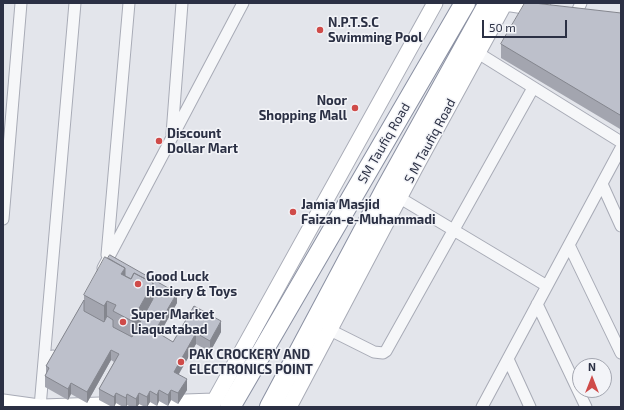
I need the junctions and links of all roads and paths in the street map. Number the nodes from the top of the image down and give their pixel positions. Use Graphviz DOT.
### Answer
graph roads {
  1 [pos="21,3"];
  2 [pos="75,3"];
  3 [pos="129,3"];
  4 [pos="182,3"];
  5 [pos="243,3"];
  6 [pos="465,3"];
  7 [pos="489,3"];
  8 [pos="505,3"];
  9 [pos="429,4"];
  10 [pos="579,8"];
  11 [pos="591,16"];
  12 [pos="478,53"];
  13 [pos="533,88"];
  14 [pos="172,139"];
  15 [pos="621,142"];
  16 [pos="621,148"];
  17 [pos="602,184"];
  18 [pos="400,198"];
  19 [pos="3,219"];
  20 [pos="621,226"];
  21 [pos="454,230"];
  22 [pos="569,245"];
  23 [pos="107,261"];
  24 [pos="99,274"];
  25 [pos="547,286"];
  26 [pos="537,304"];
  27 [pos="330,330"];
  28 [pos="58,348"];
  29 [pos="621,353"];
  30 [pos="508,359"];
  31 [pos="43,375"];
  32 [pos="3,402"];
  33 [pos="218,405"];
  34 [pos="41,407"];
  35 [pos="270,407"];
  36 [pos="291,407"];
  37 [pos="482,407"];
  38 [pos="530,407"];
  39 [pos="586,407"];
  1 -- 19 [label="street"];
  2 -- 31 [label="street"];
  3 -- 23 [label="street"];
  4 -- 14 [label="street"];
  5 -- 14 [label="street"];
  6 -- 33 [label="highway, SM Taufiq Road"];
  7 -- 35 [label="highway"];
  8 -- 10 [label="main road"];
  8 -- 12 [label="main road, S M Taufiq Road"];
  9 -- 33 [label="main road"];
  10 -- 11 [label="main road"];
  12 -- 13 [label="street"];
  12 -- 18 [label="main road, S M Taufiq Road"];
  13 -- 15 [label="street"];
  13 -- 21 [label="street"];
  14 -- 23 [label="street"];
  16 -- 17 [label="street"];
  17 -- 20 [label="street"];
  17 -- 22 [label="street"];
  18 -- 21 [label="street"];
  18 -- 27 [label="main road, S M Taufiq Road"];
  21 -- 25 [label="street"];
  21 -- 27 [label="street"];
  22 -- 25 [label="street"];
  22 -- 29 [label="street"];
  23 -- 24 [label="street"];
  25 -- 26 [label="street"];
  26 -- 30 [label="street"];
  26 -- 39 [label="street"];
  27 -- 36 [label="main road, S M Taufiq Road"];
  28 -- 31 [label="street"];
  30 -- 37 [label="street"];
  30 -- 38 [label="street"];
  31 -- 34 [label="street"];
  32 -- 34 [label="main road"];
  33 -- 34 [label="main road"];
}
